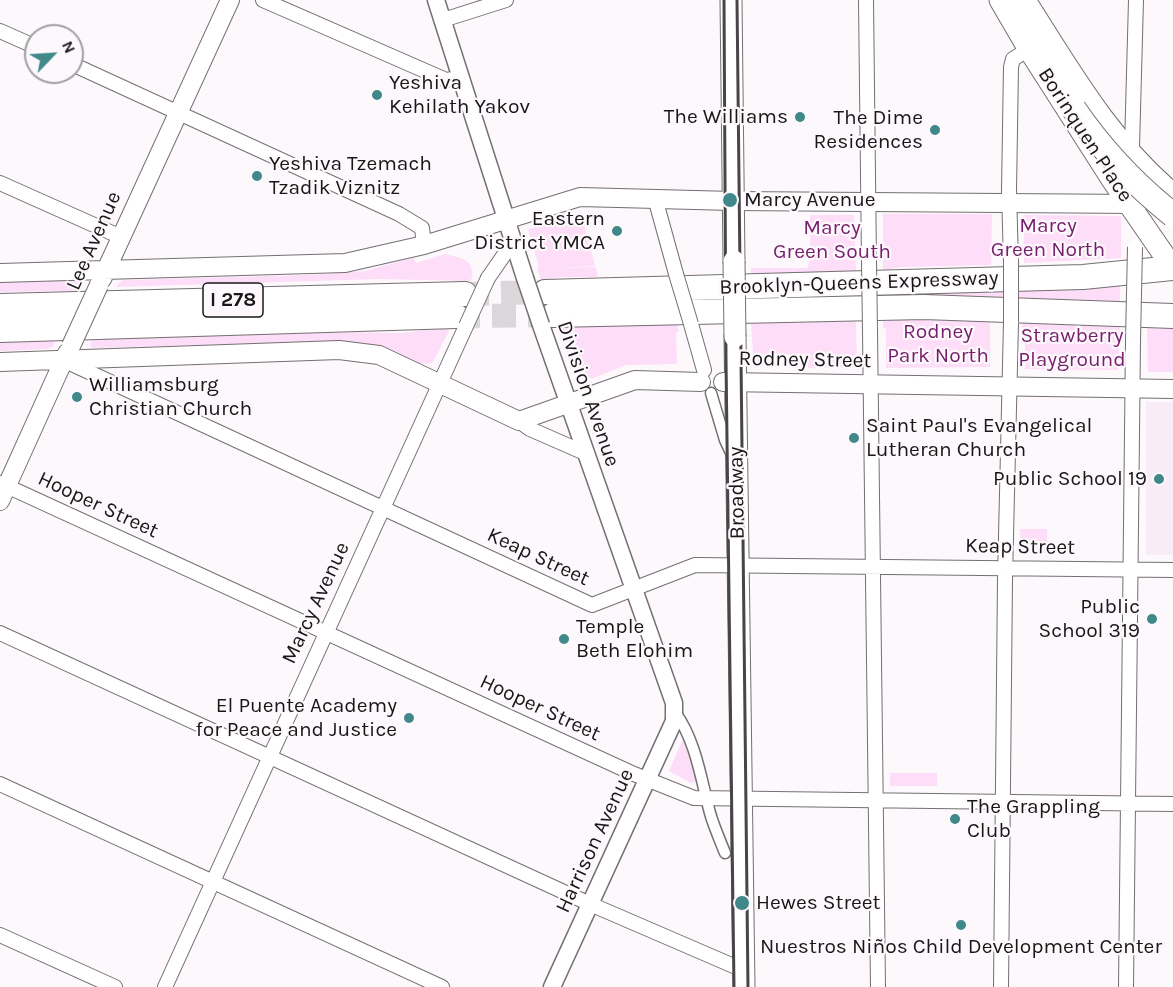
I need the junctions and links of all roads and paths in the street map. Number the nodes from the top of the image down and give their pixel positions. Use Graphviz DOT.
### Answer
graph roads {
  1 [pos="230,0"];
  2 [pos="263,0"];
  3 [pos="436,0"];
  4 [pos="506,0"];
  5 [pos="730,0"];
  6 [pos="866,0"];
  7 [pos="1000,0"];
  8 [pos="1005,0"];
  9 [pos="1023,0"];
  10 [pos="1033,0"];
  11 [pos="1136,0"];
  12 [pos="443,20"];
  13 [pos="0,31"];
  14 [pos="24,42"];
  15 [pos="1029,49"];
  16 [pos="84,69"];
  17 [pos="461,78"];
  18 [pos="178,112"];
  19 [pos="1132,147"];
  20 [pos="0,183"];
  21 [pos="1173,183"];
  22 [pos="1173,195"];
  23 [pos="655,198"];
  24 [pos="733,201"];
  25 [pos="868,202"];
  26 [pos="1010,202"];
  27 [pos="1129,203"];
  28 [pos="1173,206"];
  29 [pos="1173,215"];
  30 [pos="506,220"];
  31 [pos="1142,223"];
  32 [pos="121,237"];
  33 [pos="513,242"];
  34 [pos="1157,243"];
  35 [pos="424,245"];
  36 [pos="1173,268"];
  37 [pos="0,273"];
  38 [pos="102,278"];
  39 [pos="545,291"];
  40 [pos="465,294"];
  41 [pos="0,306"];
  42 [pos="1173,316"];
  43 [pos="547,320"];
  44 [pos="461,321"];
  45 [pos="0,330"];
  46 [pos="67,353"];
  47 [pos="114,356"];
  48 [pos="0,362"];
  49 [pos="109,381"];
  50 [pos="715,382"];
  51 [pos="441,384"];
  52 [pos="871,384"];
  53 [pos="1010,387"];
  54 [pos="1133,388"];
  55 [pos="1173,389"];
  56 [pos="568,405"];
  57 [pos="519,421"];
  58 [pos="585,453"];
  59 [pos="2,490"];
  60 [pos="384,508"];
  61 [pos="738,565"];
  62 [pos="873,567"];
  63 [pos="1005,568"];
  64 [pos="1130,570"];
  65 [pos="1173,570"];
  66 [pos="633,589"];
  67 [pos="0,633"];
  68 [pos="327,633"];
  69 [pos="675,712"];
  70 [pos="270,757"];
  71 [pos="648,780"];
  72 [pos="0,784"];
  73 [pos="707,798"];
  74 [pos="741,799"];
  75 [pos="876,801"];
  76 [pos="1003,802"];
  77 [pos="1127,803"];
  78 [pos="1173,804"];
  79 [pos="725,853"];
  80 [pos="213,882"];
  81 [pos="590,904"];
  82 [pos="0,934"];
  83 [pos="743,978"];
  84 [pos="115,987"];
  85 [pos="165,987"];
  86 [pos="442,987"];
  87 [pos="552,987"];
  88 [pos="878,987"];
  89 [pos="1001,987"];
  90 [pos="1126,987"];
  1 -- 18 [label="main road, Lee Avenue"];
  2 -- 17 [label="street"];
  3 -- 12 [label="street, Division Avenue"];
  4 -- 12 [label="street"];
  5 -- 24 [label="main road, Broadway"];
  6 -- 25 [label="street"];
  7 -- 15 [label="main road, Borinquen Place"];
  8 -- 29 [label="highway, bridge"];
  9 -- 22 [label="highway"];
  10 -- 19 [label="main road, Borinquen Place"];
  11 -- 19 [label="street"];
  12 -- 17 [label="street, Division Avenue"];
  13 -- 14 [label="street"];
  15 -- 26 [label="street"];
  15 -- 27 [label="main road, Borinquen Place"];
  16 -- 18 [label="street"];
  17 -- 30 [label="street, Division Avenue"];
  18 -- 32 [label="main road, Lee Avenue"];
  18 -- 35 [label="street"];
  19 -- 21 [label="main road, Borinquen Place"];
  20 -- 32 [label="street"];
  23 -- 24 [label="main road"];
  23 -- 30 [label="main road"];
  23 -- 50 [label="street, bridge"];
  24 -- 25 [label="main road"];
  24 -- 50 [label="main road, Broadway, bridge"];
  25 -- 26 [label="main road"];
  25 -- 52 [label="street, bridge"];
  26 -- 27 [label="main road"];
  26 -- 53 [label="street, bridge"];
  27 -- 28 [label="main road"];
  27 -- 31 [label="main road, Borinquen Place"];
  28 -- 31 [label="main road"];
  28 -- 34 [label="main road"];
  30 -- 33 [label="street, Division Avenue"];
  30 -- 35 [label="main road"];
  31 -- 34 [label="main road, Borinquen Place"];
  31 -- 54 [label="street, bridge"];
  32 -- 38 [label="main road, Lee Avenue"];
  33 -- 43 [label="street, Division Avenue, bridge"];
  33 -- 44 [label="street, Marcy Avenue, bridge"];
  34 -- 36 [label="main road, Borinquen Place"];
  35 -- 38 [label="main road"];
  36 -- 39 [label="highway, Brooklyn-Queens Expressway"];
  37 -- 38 [label="main road"];
  38 -- 46 [label="main road, Lee Avenue, bridge"];
  40 -- 41 [label="highway, I 278"];
  42 -- 43 [label="highway, Brooklyn-Queens Expressway"];
  43 -- 56 [label="street, Division Avenue"];
  44 -- 45 [label="highway, I 278"];
  44 -- 51 [label="street, Marcy Avenue"];
  46 -- 47 [label="main road"];
  46 -- 48 [label="main road"];
  46 -- 49 [label="street, Keap Street"];
  46 -- 59 [label="main road, Lee Avenue"];
  47 -- 49 [label="street"];
  47 -- 51 [label="main road"];
  49 -- 60 [label="street, Keap Street"];
  50 -- 52 [label="main road, Rodney Street"];
  50 -- 56 [label="main road, Rodney Street"];
  50 -- 61 [label="main road, Broadway"];
  51 -- 57 [label="main road"];
  51 -- 60 [label="street, Marcy Avenue"];
  52 -- 53 [label="main road, Rodney Street"];
  52 -- 62 [label="street"];
  53 -- 54 [label="main road, Rodney Street"];
  53 -- 63 [label="street"];
  54 -- 55 [label="main road, Rodney Street"];
  54 -- 64 [label="street"];
  56 -- 57 [label="main road, Rodney Street"];
  56 -- 58 [label="street, Division Avenue"];
  57 -- 58 [label="street"];
  58 -- 66 [label="street, Division Avenue"];
  59 -- 68 [label="street, Hooper Street"];
  60 -- 66 [label="street, Keap Street"];
  60 -- 68 [label="street, Marcy Avenue"];
  61 -- 62 [label="street, Keap Street"];
  61 -- 66 [label="street, Keap Street"];
  61 -- 74 [label="main road, Broadway"];
  62 -- 63 [label="street, Keap Street"];
  62 -- 75 [label="street"];
  63 -- 64 [label="street, Keap Street"];
  63 -- 76 [label="street"];
  64 -- 65 [label="street, Keap Street"];
  64 -- 77 [label="street"];
  66 -- 69 [label="street, Division Avenue"];
  67 -- 70 [label="street"];
  68 -- 70 [label="street, Marcy Avenue"];
  68 -- 71 [label="street, Hooper Street"];
  69 -- 71 [label="street, Harrison Avenue"];
  69 -- 73 [label="street, Division Avenue"];
  70 -- 80 [label="street, Marcy Avenue"];
  70 -- 81 [label="street"];
  71 -- 73 [label="street, Hooper Street"];
  71 -- 81 [label="street, Harrison Avenue"];
  72 -- 80 [label="street"];
  73 -- 74 [label="street, Hooper Street"];
  73 -- 79 [label="street"];
  74 -- 75 [label="street, Hooper Street"];
  74 -- 83 [label="main road, Broadway"];
  75 -- 76 [label="street, Hooper Street"];
  75 -- 88 [label="street"];
  76 -- 77 [label="street, Hooper Street"];
  76 -- 89 [label="street"];
  77 -- 78 [label="street, Hooper Street"];
  77 -- 90 [label="street"];
  80 -- 85 [label="street, Marcy Avenue"];
  80 -- 86 [label="street"];
  81 -- 83 [label="street"];
  81 -- 87 [label="street, Harrison Avenue"];
  82 -- 84 [label="street"];
}
